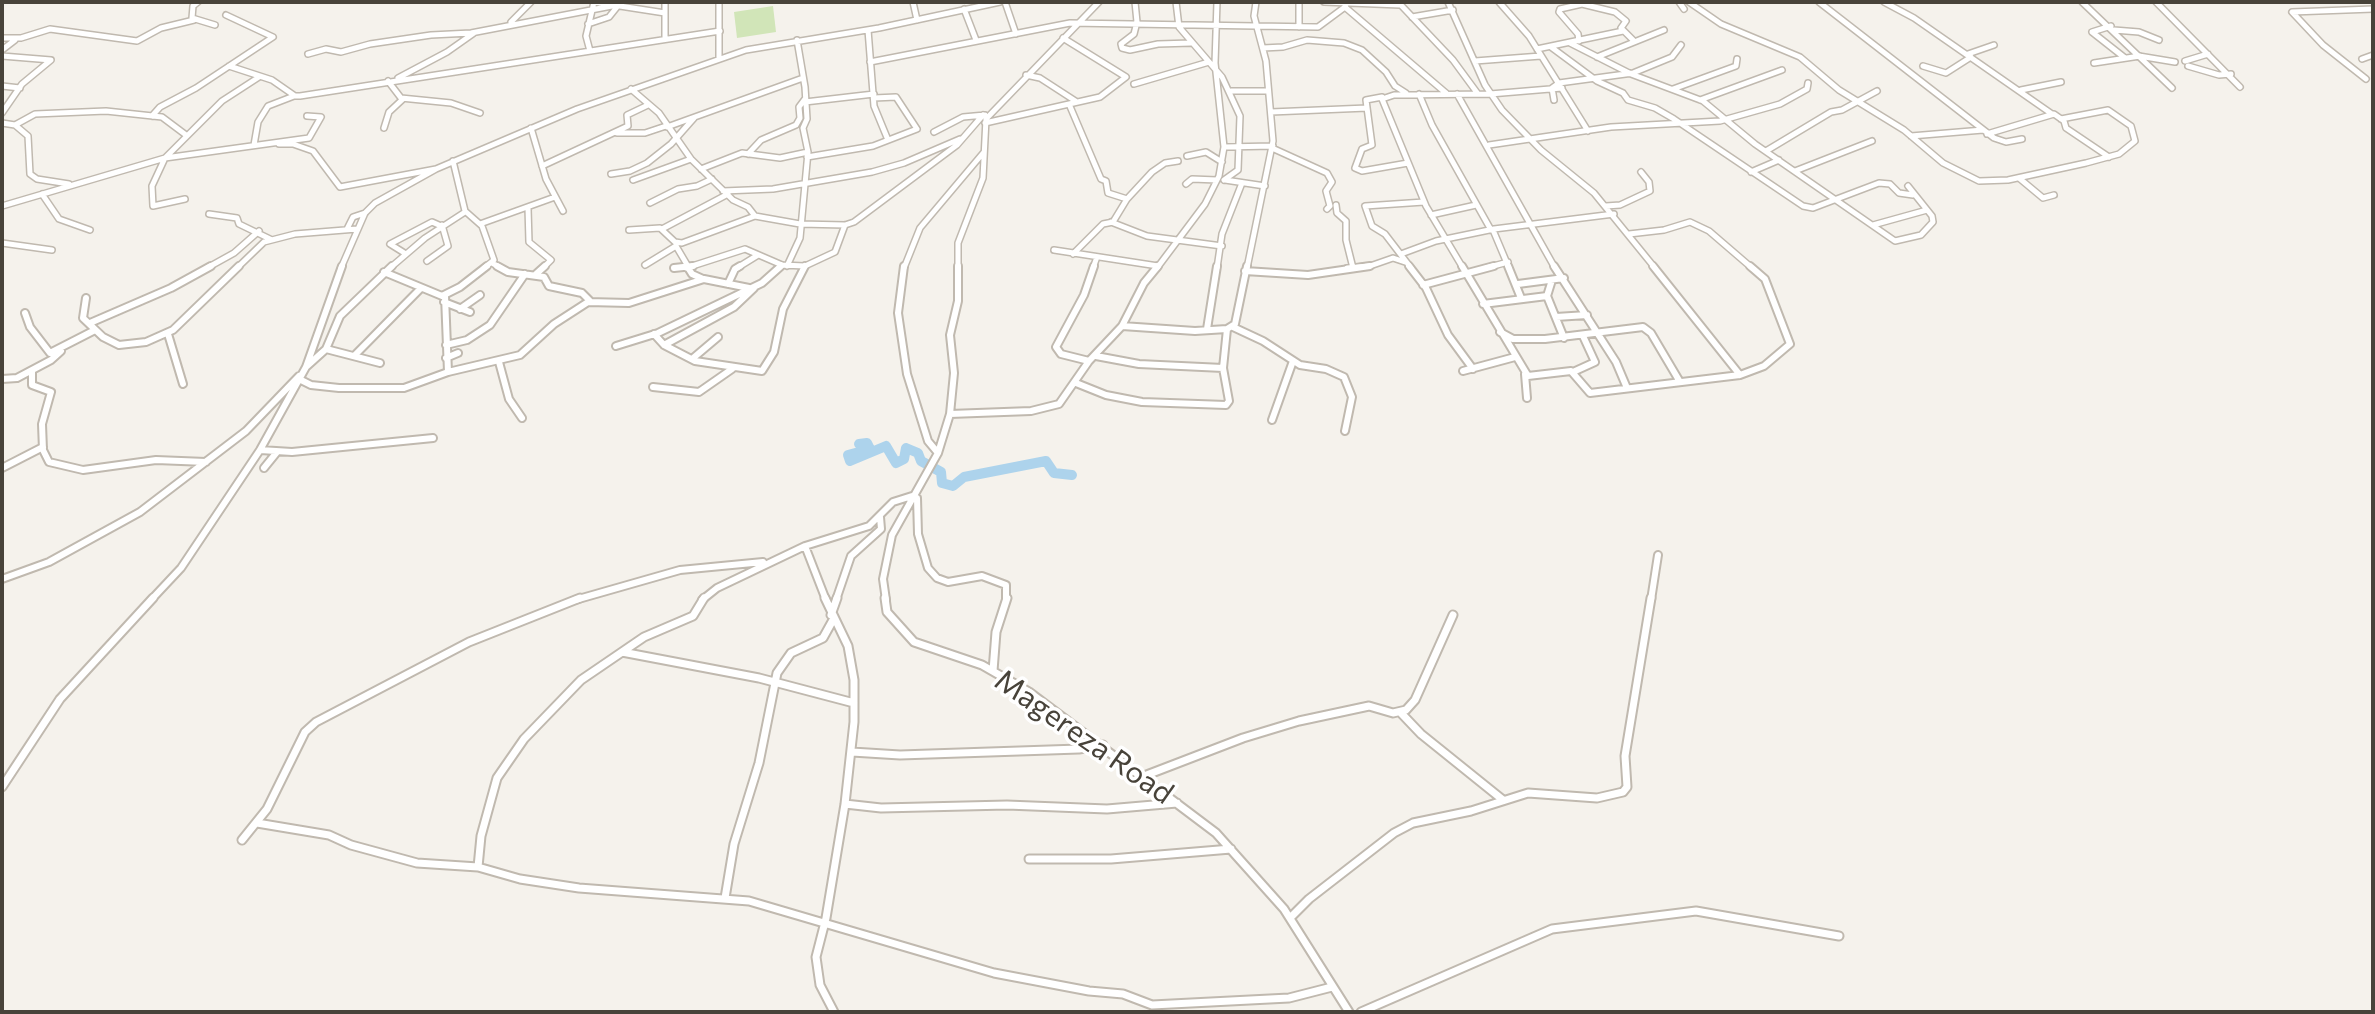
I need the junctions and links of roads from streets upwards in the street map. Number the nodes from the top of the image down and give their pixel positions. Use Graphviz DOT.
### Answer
graph roads {
  1 [pos="197,2"];
  2 [pos="531,2"];
  3 [pos="665,2"];
  4 [pos="719,2"];
  5 [pos="913,2"];
  6 [pos="1002,2"];
  7 [pos="1099,2"];
  8 [pos="1135,2"];
  9 [pos="1176,2"];
  10 [pos="1217,2"];
  11 [pos="1256,2"];
  12 [pos="1299,2"];
  13 [pos="1324,2"];
  14 [pos="1448,2"];
  15 [pos="1499,2"];
  16 [pos="1679,2"];
  17 [pos="1689,2"];
  18 [pos="1819,2"];
  19 [pos="1884,2"];
  20 [pos="2082,2"];
  21 [pos="2156,2"];
  22 [pos="1344,4"];
  23 [pos="1399,4"];
  24 [pos="618,5"];
  25 [pos="2295,5"];
  26 [pos="2314,6"];
  27 [pos="964,9"];
  28 [pos="1684,9"];
  29 [pos="2373,9"];
  30 [pos="589,10"];
  31 [pos="1453,10"];
  32 [pos="2304,10"];
  33 [pos="665,13"];
  34 [pos="226,15"];
  35 [pos="1412,17"];
  36 [pos="194,20"];
  37 [pos="917,20"];
  38 [pos="1177,23"];
  39 [pos="588,24"];
  40 [pos="1137,24"];
  41 [pos="1215,24"];
  42 [pos="215,25"];
  43 [pos="1077,25"];
  44 [pos="1258,26"];
  45 [pos="501,27"];
  46 [pos="1299,27"];
  47 [pos="2112,28"];
  48 [pos="868,30"];
  49 [pos="1664,30"];
  50 [pos="720,31"];
  51 [pos="1623,31"];
  52 [pos="474,33"];
  53 [pos="1016,34"];
  54 [pos="2,38"];
  55 [pos="1063,38"];
  56 [pos="17,39"];
  57 [pos="665,39"];
  58 [pos="797,40"];
  59 [pos="976,40"];
  60 [pos="1633,40"];
  61 [pos="2159,40"];
  62 [pos="1579,41"];
  63 [pos="1191,43"];
  64 [pos="1570,43"];
  65 [pos="1681,45"];
  66 [pos="1994,45"];
  67 [pos="1551,47"];
  68 [pos="1263,48"];
  69 [pos="1537,49"];
  70 [pos="2,50"];
  71 [pos="590,51"];
  72 [pos="308,54"];
  73 [pos="2208,54"];
  74 [pos="1970,55"];
  75 [pos="2373,55"];
  76 [pos="2,56"];
  77 [pos="1541,56"];
  78 [pos="2139,56"];
  79 [pos="1597,57"];
  80 [pos="719,58"];
  81 [pos="2125,58"];
  82 [pos="1737,59"];
  83 [pos="2362,59"];
  84 [pos="1475,61"];
  85 [pos="870,62"];
  86 [pos="1209,62"];
  87 [pos="2175,62"];
  88 [pos="2094,63"];
  89 [pos="229,66"];
  90 [pos="1923,66"];
  91 [pos="1215,68"];
  92 [pos="1782,70"];
  93 [pos="1631,74"];
  94 [pos="2231,74"];
  95 [pos="1026,75"];
  96 [pos="259,77"];
  97 [pos="803,78"];
  98 [pos="1594,78"];
  99 [pos="2366,79"];
  100 [pos="390,81"];
  101 [pos="2061,82"];
  102 [pos="1602,83"];
  103 [pos="1808,83"];
  104 [pos="1134,84"];
  105 [pos="2,86"];
  106 [pos="1560,86"];
  107 [pos="2240,87"];
  108 [pos="20,88"];
  109 [pos="2172,88"];
  110 [pos="631,89"];
  111 [pos="1552,89"];
  112 [pos="1673,89"];
  113 [pos="1599,90"];
  114 [pos="2021,90"];
  115 [pos="1231,91"];
  116 [pos="1268,91"];
  117 [pos="1877,91"];
  118 [pos="1446,93"];
  119 [pos="1408,94"];
  120 [pos="1419,94"];
  121 [pos="1457,94"];
  122 [pos="1478,94"];
  123 [pos="1490,94"];
  124 [pos="295,96"];
  125 [pos="874,96"];
  126 [pos="1382,97"];
  127 [pos="403,99"];
  128 [pos="1554,100"];
  129 [pos="1700,100"];
  130 [pos="805,101"];
  131 [pos="1854,101"];
  132 [pos="1077,102"];
  133 [pos="1069,104"];
  134 [pos="648,105"];
  135 [pos="1367,108"];
  136 [pos="1271,112"];
  137 [pos="2,113"];
  138 [pos="480,113"];
  139 [pos="2052,114"];
  140 [pos="986,115"];
  141 [pos="152,116"];
  142 [pos="307,116"];
  143 [pos="695,116"];
  144 [pos="2061,119"];
  145 [pos="1724,120"];
  146 [pos="2,123"];
  147 [pos="985,123"];
  148 [pos="1682,124"];
  149 [pos="15,125"];
  150 [pos="666,127"];
  151 [pos="384,128"];
  152 [pos="531,128"];
  153 [pos="1588,131"];
  154 [pos="934,132"];
  155 [pos="1985,132"];
  156 [pos="613,134"];
  157 [pos="186,135"];
  158 [pos="1911,136"];
  159 [pos="965,137"];
  160 [pos="675,139"];
  161 [pos="1528,139"];
  162 [pos="2022,139"];
  163 [pos="888,140"];
  164 [pos="1872,141"];
  165 [pos="269,143"];
  166 [pos="254,145"];
  167 [pos="1489,145"];
  168 [pos="1224,147"];
  169 [pos="1241,147"];
  170 [pos="1272,147"];
  171 [pos="985,151"];
  172 [pos="1766,151"];
  173 [pos="748,154"];
  174 [pos="808,154"];
  175 [pos="1187,156"];
  176 [pos="2109,157"];
  177 [pos="165,158"];
  178 [pos="691,159"];
  179 [pos="1779,160"];
  180 [pos="453,161"];
  181 [pos="1178,161"];
  182 [pos="1222,162"];
  183 [pos="1408,163"];
  184 [pos="542,166"];
  185 [pos="436,169"];
  186 [pos="701,169"];
  187 [pos="1795,171"];
  188 [pos="1641,172"];
  189 [pos="1751,172"];
  190 [pos="611,174"];
  191 [pos="2019,178"];
  192 [pos="712,179"];
  193 [pos="633,180"];
  194 [pos="1219,180"];
  195 [pos="805,182"];
  196 [pos="1242,183"];
  197 [pos="1186,184"];
  198 [pos="73,185"];
  199 [pos="1265,186"];
  200 [pos="1908,186"];
  201 [pos="726,192"];
  202 [pos="42,194"];
  203 [pos="1914,195"];
  204 [pos="2054,195"];
  205 [pos="555,197"];
  206 [pos="185,199"];
  207 [pos="1127,199"];
  208 [pos="1837,199"];
  209 [pos="1424,202"];
  210 [pos="650,203"];
  211 [pos="1336,205"];
  212 [pos="1476,205"];
  213 [pos="2,206"];
  214 [pos="1606,206"];
  215 [pos="528,208"];
  216 [pos="1327,209"];
  217 [pos="1927,210"];
  218 [pos="563,211"];
  219 [pos="465,212"];
  220 [pos="365,213"];
  221 [pos="209,214"];
  222 [pos="1614,214"];
  223 [pos="1431,215"];
  224 [pos="755,216"];
  225 [pos="1111,222"];
  226 [pos="480,224"];
  227 [pos="800,224"];
  228 [pos="845,225"];
  229 [pos="1532,225"];
  230 [pos="1873,225"];
  231 [pos="442,226"];
  232 [pos="347,229"];
  233 [pos="357,229"];
  234 [pos="662,229"];
  235 [pos="90,230"];
  236 [pos="629,230"];
  237 [pos="1492,230"];
  238 [pos="259,231"];
  239 [pos="1629,234"];
  240 [pos="270,239"];
  241 [pos="1181,239"];
  242 [pos="1444,240"];
  243 [pos="2,243"];
  244 [pos="677,245"];
  245 [pos="1222,246"];
  246 [pos="52,250"];
  247 [pos="1054,250"];
  248 [pos="406,254"];
  249 [pos="1073,254"];
  250 [pos="1401,254"];
  251 [pos="758,255"];
  252 [pos="1097,257"];
  253 [pos="427,261"];
  254 [pos="1405,262"];
  255 [pos="1508,262"];
  256 [pos="492,263"];
  257 [pos="645,265"];
  258 [pos="784,266"];
  259 [pos="805,266"];
  260 [pos="1158,266"];
  261 [pos="674,268"];
  262 [pos="689,268"];
  263 [pos="1353,268"];
  264 [pos="1245,271"];
  265 [pos="384,272"];
  266 [pos="1464,272"];
  267 [pos="525,274"];
  268 [pos="535,275"];
  269 [pos="1564,278"];
  270 [pos="703,279"];
  271 [pos="1552,280"];
  272 [pos="728,284"];
  273 [pos="1518,284"];
  274 [pos="1423,285"];
  275 [pos="753,287"];
  276 [pos="421,288"];
  277 [pos="480,295"];
  278 [pos="1547,296"];
  279 [pos="86,298"];
  280 [pos="1521,298"];
  281 [pos="444,299"];
  282 [pos="590,301"];
  283 [pos="1483,304"];
  284 [pos="460,309"];
  285 [pos="327,311"];
  286 [pos="470,312"];
  287 [pos="25,313"];
  288 [pos="342,313"];
  289 [pos="1587,315"];
  290 [pos="1556,317"];
  291 [pos="90,323"];
  292 [pos="1122,326"];
  293 [pos="1230,328"];
  294 [pos="1207,329"];
  295 [pos="95,330"];
  296 [pos="1500,332"];
  297 [pos="168,334"];
  298 [pos="654,334"];
  299 [pos="1599,334"];
  300 [pos="1583,336"];
  301 [pos="718,337"];
  302 [pos="1564,338"];
  303 [pos="446,345"];
  304 [pos="664,345"];
  305 [pos="616,346"];
  306 [pos="62,348"];
  307 [pos="326,349"];
  308 [pos="458,353"];
  309 [pos="354,356"];
  310 [pos="1096,356"];
  311 [pos="1515,357"];
  312 [pos="446,358"];
  313 [pos="692,359"];
  314 [pos="1089,361"];
  315 [pos="1293,361"];
  316 [pos="499,362"];
  317 [pos="380,363"];
  318 [pos="1223,368"];
  319 [pos="732,369"];
  320 [pos="1473,369"];
  321 [pos="32,371"];
  322 [pos="1463,371"];
  323 [pos="1524,371"];
  324 [pos="448,372"];
  325 [pos="1573,372"];
  326 [pos="303,373"];
  327 [pos="1740,375"];
  328 [pos="2,379"];
  329 [pos="1680,382"];
  330 [pos="1076,383"];
  331 [pos="183,384"];
  332 [pos="653,387"];
  333 [pos="1627,388"];
  334 [pos="1527,398"];
  335 [pos="950,414"];
  336 [pos="522,418"];
  337 [pos="1272,420"];
  338 [pos="1345,431"];
  339 [pos="433,438"];
  340 [pos="43,447"];
  341 [pos="260,450"];
  342 [pos="277,452"];
  343 [pos="938,453"];
  344 [pos="207,462"];
  345 [pos="2,468"];
  346 [pos="264,468"];
  347 [pos="912,496"];
  348 [pos="880,517"];
  349 [pos="805,546"];
  350 [pos="1658,555"];
  351 [pos="771,561"];
  352 [pos="2,579"];
  353 [pos="1453,615"];
  354 [pos="832,618"];
  355 [pos="622,652"];
  356 [pos="993,671"];
  357 [pos="774,682"];
  358 [pos="854,703"];
  359 [pos="1401,713"];
  360 [pos="1103,745"];
  361 [pos="852,752"];
  362 [pos="1144,776"];
  363 [pos="2,787"];
  364 [pos="1503,800"];
  365 [pos="1178,802"];
  366 [pos="845,804"];
  367 [pos="257,823"];
  368 [pos="242,840"];
  369 [pos="1231,849"];
  370 [pos="1029,859"];
  371 [pos="478,867"];
  372 [pos="725,898"];
  373 [pos="1290,918"];
  374 [pos="824,923"];
  375 [pos="1839,936"];
  376 [pos="1332,987"];
  377 [pos="834,1012"];
  378 [pos="1349,1012"];
  379 [pos="1361,1012"];
  1 -- 36 [label="street"];
  2 -- 45 [label="street"];
  3 -- 33 [label="street"];
  4 -- 50 [label="street"];
  5 -- 37 [label="street"];
  6 -- 27 [label="street"];
  6 -- 53 [label="street"];
  7 -- 43 [label="street, Magereza Road"];
  8 -- 40 [label="street"];
  9 -- 38 [label="street"];
  10 -- 41 [label="street"];
  11 -- 44 [label="street"];
  12 -- 46 [label="street"];
  13 -- 22 [label="street"];
  14 -- 31 [label="street"];
  15 -- 69 [label="street"];
  16 -- 28 [label="street"];
  17 -- 131 [label="street"];
  18 -- 155 [label="street"];
  19 -- 74 [label="street"];
  20 -- 47 [label="street"];
  21 -- 73 [label="street"];
  22 -- 23 [label="street"];
  22 -- 46 [label="street"];
  22 -- 118 [label="street"];
  23 -- 35 [label="street"];
  24 -- 30 [label="street"];
  24 -- 33 [label="street"];
  24 -- 39 [label="street"];
  25 -- 32 [label="street"];
  26 -- 29 [label="street"];
  26 -- 32 [label="street"];
  27 -- 37 [label="street"];
  27 -- 59 [label="street"];
  30 -- 39 [label="street"];
  30 -- 45 [label="street"];
  31 -- 35 [label="street"];
  31 -- 84 [label="street"];
  32 -- 99 [label="street"];
  33 -- 57 [label="street"];
  34 -- 89 [label="street"];
  35 -- 122 [label="street"];
  36 -- 42 [label="street"];
  36 -- 56 [label="street"];
  37 -- 48 [label="street"];
  38 -- 40 [label="street"];
  38 -- 41 [label="street"];
  38 -- 63 [label="street"];
  39 -- 71 [label="street"];
  40 -- 43 [label="street"];
  40 -- 63 [label="street"];
  41 -- 44 [label="street"];
  41 -- 91 [label="street"];
  43 -- 53 [label="street"];
  43 -- 55 [label="street, Magereza Road"];
  44 -- 46 [label="street"];
  44 -- 68 [label="street"];
  45 -- 52 [label="street"];
  47 -- 61 [label="street"];
  47 -- 78 [label="street"];
  47 -- 81 [label="street"];
  48 -- 58 [label="street"];
  48 -- 85 [label="street"];
  49 -- 60 [label="street"];
  50 -- 57 [label="street"];
  50 -- 80 [label="street"];
  51 -- 60 [label="street"];
  51 -- 62 [label="street"];
  51 -- 62 [label="street"];
  52 -- 72 [label="street"];
  52 -- 100 [label="street"];
  53 -- 59 [label="street"];
  54 -- 56 [label="street"];
  55 -- 95 [label="street, Magereza Road"];
  55 -- 132 [label="street"];
  56 -- 70 [label="street"];
  57 -- 71 [label="street"];
  58 -- 80 [label="street"];
  58 -- 97 [label="street"];
  59 -- 85 [label="street"];
  60 -- 79 [label="street"];
  62 -- 64 [label="street"];
  63 -- 86 [label="street"];
  64 -- 67 [label="street"];
  64 -- 79 [label="street"];
  65 -- 93 [label="street"];
  66 -- 74 [label="street"];
  67 -- 69 [label="street"];
  67 -- 98 [label="street"];
  68 -- 116 [label="street"];
  68 -- 119 [label="street"];
  69 -- 77 [label="street"];
  71 -- 100 [label="street"];
  73 -- 94 [label="street"];
  73 -- 94 [label="street"];
  74 -- 90 [label="street"];
  74 -- 114 [label="street"];
  75 -- 83 [label="street"];
  76 -- 108 [label="street"];
  77 -- 84 [label="street"];
  77 -- 106 [label="street"];
  78 -- 81 [label="street"];
  78 -- 87 [label="street"];
  78 -- 109 [label="street"];
  79 -- 93 [label="street"];
  80 -- 110 [label="street"];
  81 -- 88 [label="street"];
  82 -- 112 [label="street"];
  84 -- 123 [label="street"];
  85 -- 125 [label="street"];
  86 -- 91 [label="street"];
  86 -- 104 [label="street"];
  89 -- 96 [label="street"];
  89 -- 141 [label="street"];
  91 -- 115 [label="street"];
  91 -- 168 [label="street"];
  92 -- 129 [label="street"];
  93 -- 98 [label="street"];
  93 -- 112 [label="street"];
  94 -- 107 [label="street"];
  95 -- 132 [label="street"];
  95 -- 140 [label="street, Magereza Road"];
  96 -- 124 [label="street"];
  96 -- 157 [label="street"];
  97 -- 130 [label="street"];
  97 -- 143 [label="street"];
  98 -- 102 [label="street"];
  98 -- 106 [label="street"];
  100 -- 124 [label="street"];
  100 -- 127 [label="street"];
  101 -- 114 [label="street"];
  102 -- 113 [label="street"];
  102 -- 148 [label="street"];
  103 -- 145 [label="street"];
  105 -- 108 [label="street"];
  106 -- 111 [label="street"];
  106 -- 153 [label="street"];
  108 -- 137 [label="street"];
  110 -- 134 [label="street"];
  110 -- 152 [label="street"];
  111 -- 123 [label="street"];
  111 -- 128 [label="street"];
  112 -- 129 [label="street"];
  114 -- 139 [label="street"];
  115 -- 116 [label="street"];
  115 -- 169 [label="street"];
  116 -- 136 [label="street"];
  117 -- 131 [label="street"];
  118 -- 120 [label="street"];
  118 -- 121 [label="street"];
  119 -- 120 [label="street"];
  119 -- 126 [label="street"];
  120 -- 212 [label="street"];
  121 -- 122 [label="street"];
  121 -- 167 [label="street"];
  122 -- 123 [label="street"];
  123 -- 161 [label="street"];
  124 -- 166 [label="street"];
  125 -- 130 [label="street"];
  125 -- 163 [label="street"];
  125 -- 163 [label="street"];
  126 -- 135 [label="street"];
  126 -- 183 [label="street"];
  127 -- 138 [label="street"];
  127 -- 151 [label="street"];
  129 -- 145 [label="street"];
  130 -- 173 [label="street"];
  130 -- 174 [label="street"];
  131 -- 158 [label="street"];
  131 -- 172 [label="street"];
  132 -- 133 [label="street"];
  133 -- 147 [label="street"];
  133 -- 207 [label="street"];
  134 -- 150 [label="street"];
  134 -- 156 [label="street"];
  135 -- 136 [label="street"];
  135 -- 183 [label="street"];
  136 -- 170 [label="street"];
  139 -- 144 [label="street"];
  139 -- 155 [label="street"];
  140 -- 147 [label="street, Magereza Road"];
  140 -- 154 [label="street"];
  140 -- 159 [label="street"];
  141 -- 149 [label="street"];
  141 -- 157 [label="street"];
  142 -- 165 [label="street"];
  143 -- 150 [label="street"];
  143 -- 160 [label="street"];
  144 -- 176 [label="street"];
  144 -- 176 [label="street"];
  145 -- 148 [label="street"];
  145 -- 172 [label="street"];
  146 -- 149 [label="street"];
  147 -- 171 [label="street, Magereza Road"];
  148 -- 153 [label="street"];
  148 -- 189 [label="street"];
  149 -- 198 [label="street"];
  150 -- 156 [label="street"];
  150 -- 160 [label="street"];
  152 -- 180 [label="street"];
  152 -- 184 [label="street"];
  153 -- 161 [label="street"];
  155 -- 158 [label="street"];
  155 -- 162 [label="street"];
  156 -- 184 [label="street"];
  157 -- 177 [label="street"];
  158 -- 191 [label="street"];
  159 -- 195 [label="street"];
  159 -- 228 [label="street"];
  160 -- 178 [label="street"];
  160 -- 190 [label="street"];
  161 -- 167 [label="street"];
  161 -- 214 [label="street"];
  163 -- 174 [label="street"];
  164 -- 187 [label="street"];
  165 -- 166 [label="street"];
  165 -- 185 [label="street"];
  166 -- 177 [label="street"];
  167 -- 229 [label="street"];
  168 -- 169 [label="street"];
  168 -- 182 [label="street"];
  169 -- 170 [label="street"];
  169 -- 194 [label="street"];
  170 -- 199 [label="street"];
  170 -- 216 [label="street"];
  171 -- 335 [label="street, Magereza Road"];
  171 -- 343 [label="street"];
  172 -- 179 [label="street"];
  173 -- 174 [label="street"];
  173 -- 186 [label="street"];
  174 -- 195 [label="street"];
  175 -- 182 [label="street"];
  176 -- 191 [label="street"];
  177 -- 198 [label="street"];
  177 -- 206 [label="street"];
  178 -- 186 [label="street"];
  178 -- 193 [label="street"];
  179 -- 187 [label="street"];
  179 -- 189 [label="street"];
  180 -- 185 [label="street"];
  180 -- 219 [label="street"];
  181 -- 207 [label="street"];
  182 -- 194 [label="street"];
  183 -- 209 [label="street"];
  184 -- 205 [label="street"];
  185 -- 220 [label="street"];
  186 -- 192 [label="street"];
  187 -- 208 [label="street"];
  188 -- 214 [label="street"];
  189 -- 208 [label="street"];
  191 -- 204 [label="street"];
  192 -- 201 [label="street"];
  192 -- 210 [label="street"];
  194 -- 196 [label="street"];
  194 -- 197 [label="street"];
  194 -- 241 [label="street"];
  195 -- 201 [label="street"];
  195 -- 227 [label="street"];
  196 -- 199 [label="street"];
  196 -- 245 [label="street"];
  198 -- 202 [label="street"];
  199 -- 264 [label="street"];
  200 -- 203 [label="street"];
  201 -- 224 [label="street"];
  201 -- 234 [label="street"];
  202 -- 213 [label="street"];
  202 -- 235 [label="street"];
  203 -- 208 [label="street"];
  203 -- 217 [label="street"];
  205 -- 215 [label="street"];
  205 -- 218 [label="street"];
  207 -- 225 [label="street"];
  208 -- 230 [label="street"];
  209 -- 223 [label="street"];
  209 -- 250 [label="street"];
  211 -- 263 [label="street"];
  212 -- 223 [label="street"];
  212 -- 237 [label="street"];
  214 -- 222 [label="street"];
  215 -- 226 [label="street"];
  215 -- 268 [label="street"];
  217 -- 230 [label="street"];
  217 -- 230 [label="street"];
  219 -- 226 [label="street"];
  219 -- 231 [label="street"];
  220 -- 232 [label="street"];
  220 -- 233 [label="street"];
  221 -- 238 [label="street"];
  222 -- 229 [label="street"];
  222 -- 239 [label="street"];
  223 -- 242 [label="street"];
  224 -- 227 [label="street"];
  224 -- 244 [label="street"];
  225 -- 241 [label="street"];
  225 -- 249 [label="street"];
  226 -- 256 [label="street"];
  227 -- 228 [label="street"];
  227 -- 258 [label="street"];
  228 -- 259 [label="street"];
  229 -- 237 [label="street"];
  229 -- 269 [label="street"];
  231 -- 248 [label="street"];
  231 -- 248 [label="street"];
  231 -- 253 [label="street"];
  232 -- 233 [label="street"];
  232 -- 240 [label="street"];
  233 -- 285 [label="street"];
  234 -- 236 [label="street"];
  234 -- 244 [label="street"];
  237 -- 242 [label="street"];
  237 -- 255 [label="street"];
  238 -- 240 [label="street"];
  238 -- 291 [label="street"];
  239 -- 327 [label="street"];
  239 -- 327 [label="street"];
  240 -- 297 [label="street"];
  241 -- 245 [label="street"];
  241 -- 260 [label="street"];
  242 -- 250 [label="street"];
  242 -- 266 [label="street"];
  243 -- 246 [label="street"];
  244 -- 257 [label="street"];
  244 -- 262 [label="street"];
  245 -- 294 [label="street"];
  247 -- 249 [label="street"];
  248 -- 265 [label="street"];
  249 -- 252 [label="street"];
  250 -- 254 [label="street"];
  251 -- 258 [label="street"];
  251 -- 262 [label="street"];
  251 -- 272 [label="street"];
  252 -- 260 [label="street"];
  252 -- 314 [label="street"];
  254 -- 263 [label="street"];
  254 -- 274 [label="street"];
  255 -- 266 [label="street"];
  255 -- 273 [label="street"];
  256 -- 267 [label="street"];
  256 -- 281 [label="street"];
  258 -- 259 [label="street"];
  258 -- 275 [label="street"];
  259 -- 319 [label="street"];
  260 -- 292 [label="street"];
  261 -- 262 [label="street"];
  262 -- 270 [label="street"];
  263 -- 264 [label="street"];
  264 -- 293 [label="street"];
  265 -- 276 [label="street"];
  265 -- 288 [label="street"];
  266 -- 274 [label="street"];
  266 -- 283 [label="street"];
  267 -- 268 [label="street"];
  267 -- 303 [label="street"];
  268 -- 282 [label="street"];
  269 -- 271 [label="street"];
  269 -- 289 [label="street"];
  270 -- 272 [label="street"];
  270 -- 282 [label="street"];
  271 -- 273 [label="street"];
  271 -- 278 [label="street"];
  272 -- 275 [label="street"];
  273 -- 280 [label="street"];
  274 -- 320 [label="street"];
  275 -- 298 [label="street"];
  275 -- 304 [label="street"];
  276 -- 281 [label="street"];
  276 -- 309 [label="street"];
  277 -- 284 [label="street"];
  278 -- 280 [label="street"];
  278 -- 290 [label="street"];
  279 -- 291 [label="street"];
  280 -- 283 [label="street"];
  281 -- 284 [label="street"];
  281 -- 303 [label="street"];
  282 -- 316 [label="street"];
  283 -- 296 [label="street"];
  284 -- 286 [label="street"];
  285 -- 288 [label="street"];
  285 -- 326 [label="street"];
  287 -- 306 [label="street"];
  288 -- 307 [label="street"];
  289 -- 290 [label="street"];
  289 -- 299 [label="street"];
  290 -- 302 [label="street"];
  291 -- 295 [label="street"];
  292 -- 294 [label="street"];
  292 -- 310 [label="street"];
  293 -- 294 [label="street"];
  293 -- 315 [label="street"];
  293 -- 318 [label="street"];
  295 -- 297 [label="street"];
  295 -- 306 [label="street"];
  296 -- 302 [label="street"];
  296 -- 311 [label="street"];
  297 -- 331 [label="street"];
  298 -- 304 [label="street"];
  298 -- 305 [label="street"];
  299 -- 300 [label="street"];
  299 -- 329 [label="street"];
  299 -- 333 [label="street"];
  300 -- 302 [label="street"];
  300 -- 325 [label="street"];
  301 -- 313 [label="street"];
  303 -- 312 [label="street"];
  304 -- 313 [label="street"];
  306 -- 321 [label="street"];
  307 -- 309 [label="street"];
  307 -- 326 [label="street"];
  308 -- 312 [label="street"];
  309 -- 317 [label="street"];
  310 -- 314 [label="street"];
  310 -- 318 [label="street"];
  311 -- 320 [label="street"];
  311 -- 323 [label="street"];
  312 -- 324 [label="street"];
  313 -- 319 [label="street"];
  314 -- 330 [label="street"];
  315 -- 337 [label="street"];
  315 -- 338 [label="street"];
  316 -- 324 [label="street"];
  316 -- 336 [label="street"];
  318 -- 330 [label="street"];
  319 -- 332 [label="street"];
  320 -- 322 [label="street"];
  321 -- 328 [label="street"];
  321 -- 340 [label="street"];
  323 -- 325 [label="street"];
  323 -- 334 [label="street"];
  324 -- 326 [label="street"];
  325 -- 333 [label="street"];
  326 -- 341 [label="street"];
  326 -- 344 [label="street"];
  327 -- 329 [label="street"];
  329 -- 333 [label="street"];
  330 -- 335 [label="street"];
  335 -- 343 [label="street, Magereza Road"];
  339 -- 342 [label="street"];
  340 -- 344 [label="street"];
  340 -- 345 [label="street"];
  341 -- 342 [label="street"];
  341 -- 363 [label="street"];
  342 -- 346 [label="street"];
  343 -- 347 [label="street, Magereza Road"];
  344 -- 352 [label="street"];
  347 -- 348 [label="street"];
  347 -- 356 [label="street, Magereza Road"];
  347 -- 356 [label="street"];
  348 -- 349 [label="street"];
  348 -- 354 [label="street"];
  349 -- 351 [label="street"];
  349 -- 354 [label="street"];
  350 -- 364 [label="street"];
  351 -- 355 [label="street"];
  351 -- 367 [label="street"];
  353 -- 359 [label="street"];
  354 -- 357 [label="street"];
  354 -- 358 [label="street"];
  355 -- 357 [label="street"];
  355 -- 371 [label="street"];
  356 -- 360 [label="street, Magereza Road"];
  357 -- 358 [label="street"];
  357 -- 372 [label="street"];
  358 -- 361 [label="street"];
  359 -- 362 [label="street"];
  359 -- 364 [label="street"];
  360 -- 361 [label="street"];
  360 -- 362 [label="street, Magereza Road"];
  361 -- 366 [label="street"];
  362 -- 365 [label="street, Magereza Road"];
  364 -- 373 [label="street"];
  365 -- 366 [label="street"];
  365 -- 369 [label="street, Magereza Road"];
  366 -- 374 [label="street"];
  367 -- 368 [label="street"];
  367 -- 371 [label="street"];
  369 -- 370 [label="street"];
  369 -- 373 [label="street, Magereza Road"];
  371 -- 372 [label="street"];
  372 -- 374 [label="street"];
  373 -- 376 [label="street, Magereza Road"];
  374 -- 376 [label="street"];
  374 -- 377 [label="street"];
  375 -- 379 [label="street"];
  376 -- 378 [label="street, Magereza Road"];
}
